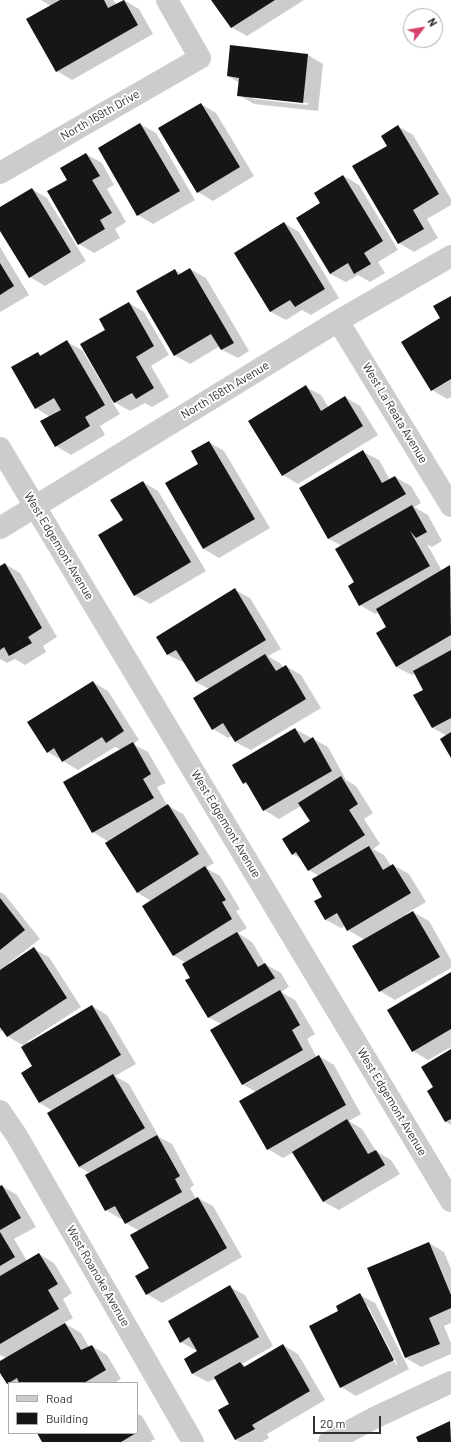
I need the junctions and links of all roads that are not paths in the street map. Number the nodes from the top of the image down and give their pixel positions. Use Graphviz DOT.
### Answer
graph roads {
  1 [pos="167,0"];
  2 [pos="0,173"];
  3 [pos="451,256"];
  4 [pos="338,321"];
  5 [pos="0,448"];
  6 [pos="35,506"];
  7 [pos="451,506"];
  8 [pos="0,528"];
  9 [pos="0,1111"];
  10 [pos="451,1200"];
  11 [pos="451,1382"];
  12 [pos="193,1442"];
  13 [pos="329,1442"];
  1 -- 2 [label="street, North 169th Drive"];
  3 -- 4 [label="street, North 168th Avenue"];
  4 -- 6 [label="street, North 168th Avenue"];
  4 -- 7 [label="street, West La Reata Avenue"];
  5 -- 6 [label="street, West Edgemont Avenue"];
  6 -- 8 [label="street, North 168th Avenue"];
  6 -- 10 [label="street, West Edgemont Avenue"];
  9 -- 12 [label="street, West Roanoke Avenue"];
  11 -- 13 [label="street"];
}
